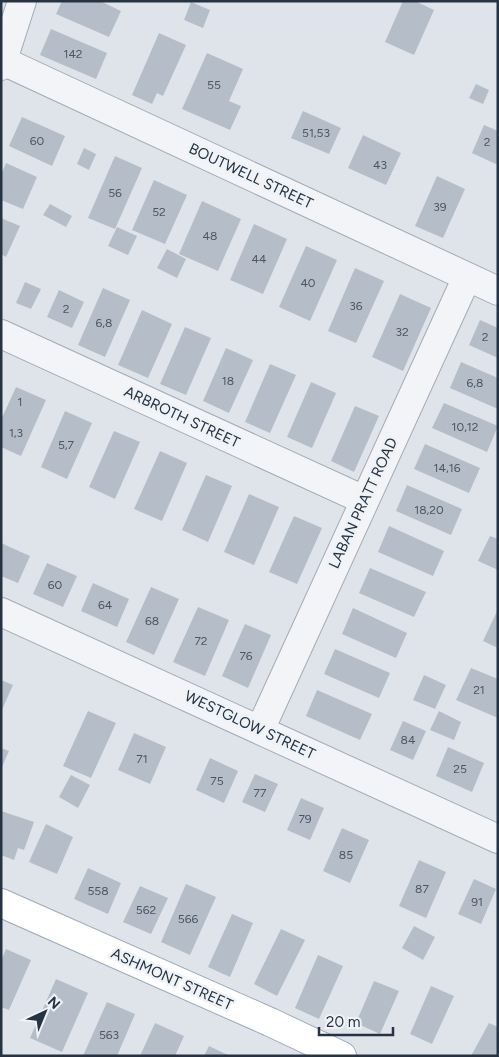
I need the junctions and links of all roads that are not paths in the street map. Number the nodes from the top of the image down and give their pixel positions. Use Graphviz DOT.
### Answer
graph roads {
  1 [pos="22,1"];
  2 [pos="2,64"];
  3 [pos="467,277"];
  4 [pos="498,291"];
  5 [pos="1,334"];
  6 [pos="364,500"];
  7 [pos="1,612"];
  8 [pos="260,730"];
  9 [pos="495,831"];
  10 [pos="1,903"];
  11 [pos="342,1056"];
  1 -- 2 [label="street"];
  2 -- 3 [label="street, BOUTWELL STREET"];
  3 -- 4 [label="street, BOUTWELL STREET"];
  3 -- 6 [label="street, LABAN PRATT ROAD"];
  5 -- 6 [label="street, ARBROTH STREET"];
  6 -- 8 [label="street, LABAN PRATT ROAD"];
  7 -- 8 [label="street, WESTGLOW STREET"];
  8 -- 9 [label="street, WESTGLOW STREET"];
  10 -- 11 [label="main road, ASHMONT STREET"];
}
